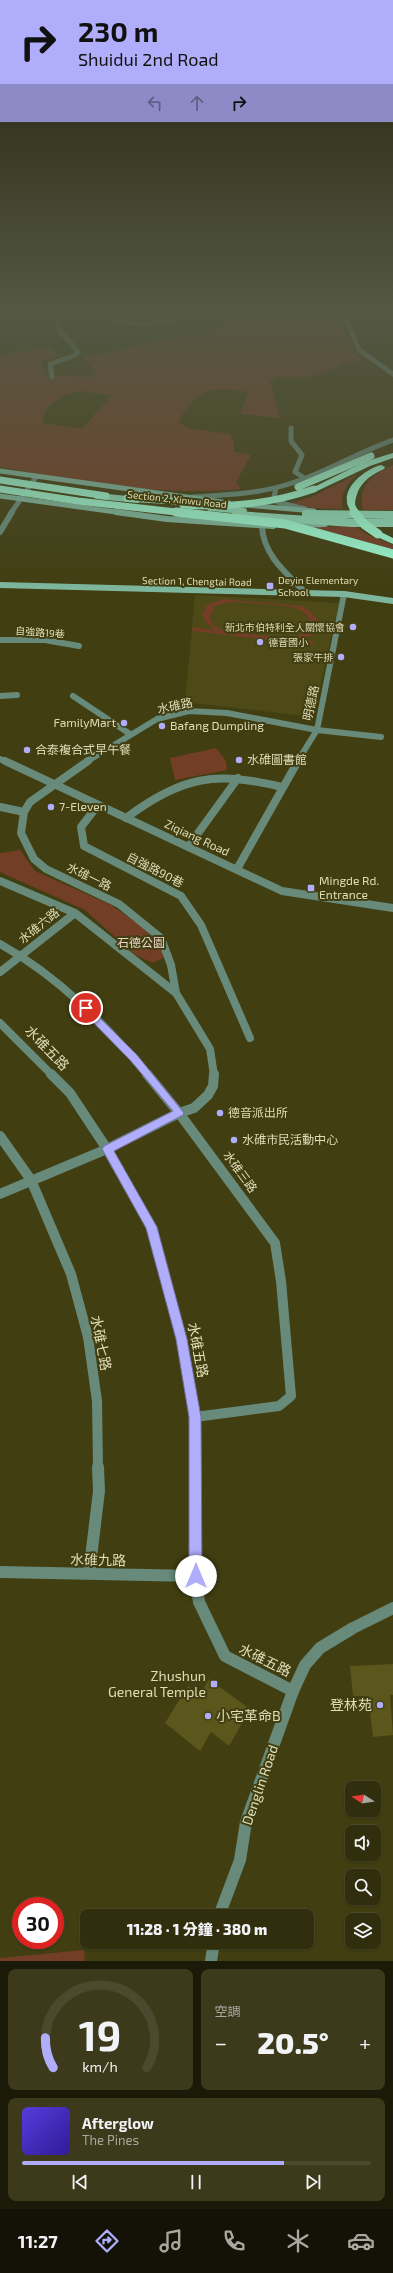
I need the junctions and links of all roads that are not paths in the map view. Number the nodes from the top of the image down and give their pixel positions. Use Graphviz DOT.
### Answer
graph roads {
  1 [pos="291,428"];
  2 [pos="393,440"];
  3 [pos="393,449"];
  4 [pos="393,455"];
  5 [pos="393,462"];
  6 [pos="0,471"];
  7 [pos="36,477"];
  8 [pos="306,478"];
  9 [pos="0,481"];
  10 [pos="0,488"];
  11 [pos="276,488"];
  12 [pos="27,489"];
  13 [pos="0,496"];
  14 [pos="127,498"];
  15 [pos="180,498"];
  16 [pos="19,500"];
  17 [pos="316,512"];
  18 [pos="333,513"];
  19 [pos="393,515"];
  20 [pos="352,523"];
  21 [pos="393,523"];
  22 [pos="262,526"];
  23 [pos="0,532"];
  24 [pos="393,541"];
  25 [pos="393,552"];
  26 [pos="0,585"];
  27 [pos="306,593"];
  28 [pos="344,594"];
  29 [pos="393,601"];
  30 [pos="0,640"];
  31 [pos="79,646"];
  32 [pos="17,695"];
  33 [pos="0,696"];
  34 [pos="73,696"];
  35 [pos="317,730"];
  36 [pos="130,734"];
  37 [pos="381,737"];
  38 [pos="0,759"];
  39 [pos="238,778"];
  40 [pos="53,784"];
  41 [pos="282,787"];
  42 [pos="98,805"];
  43 [pos="0,807"];
  44 [pos="24,812"];
  45 [pos="126,818"];
  46 [pos="188,847"];
  47 [pos="237,869"];
  48 [pos="0,881"];
  49 [pos="393,908"];
  50 [pos="75,913"];
  51 [pos="0,944"];
  52 [pos="22,956"];
  53 [pos="0,972"];
  54 [pos="176,993"];
  55 [pos="0,1023"];
  56 [pos="250,1038"];
  57 [pos="179,1113"];
  58 [pos="0,1136"];
  59 [pos="108,1149"];
  60 [pos="31,1180"];
  61 [pos="0,1194"];
  62 [pos="195,1417"];
  63 [pos="0,1572"];
  64 [pos="88,1574"];
  65 [pos="196,1576"];
  66 [pos="393,1608"];
  67 [pos="293,1690"];
  68 [pos="222,1909"];
  69 [pos="213,1949"];
  70 [pos="211,1961"];
  1 -- 8 [label="street"];
  2 -- 8 [label="street"];
  3 -- 14 [label="highway, bridge"];
  4 -- 14 [label="highway, bridge"];
  5 -- 24 [label="highway, bridge"];
  6 -- 7 [label="main road, Section 2, Xinwu Road"];
  7 -- 12 [label="street"];
  7 -- 15 [label="main road, Section 2, Xinwu Road"];
  8 -- 11 [label="street"];
  9 -- 12 [label="main road, Section 2, Xinwu Road"];
  9 -- 14 [label="highway, bridge"];
  10 -- 12 [label="main road, Section 2, Xinwu Road"];
  10 -- 25 [label="highway, bridge"];
  11 -- 15 [label="street"];
  11 -- 17 [label="street"];
  12 -- 16 [label="street"];
  12 -- 18 [label="main road, Section 2, Xinwu Road"];
  12 -- 20 [label="main road, Section 2, Xinwu Road"];
  13 -- 16 [label="main road, Section 2, Xinwu Road"];
  15 -- 17 [label="main road, Section 2, Xinwu Road"];
  16 -- 22 [label="main road, Section 2, Xinwu Road"];
  16 -- 23 [label="street"];
  17 -- 18 [label="main road, Section 2, Xinwu Road"];
  18 -- 19 [label="main road, Section 2, Xinwu Road"];
  20 -- 21 [label="main road, Section 2, Xinwu Road"];
  20 -- 22 [label="main road, Section 2, Xinwu Road"];
  22 -- 27 [label="street"];
  26 -- 27 [label="main road, Section 1, Chengtai Road"];
  27 -- 28 [label="main road, Section 1, Chengtai Road"];
  28 -- 29 [label="main road, Section 1, Chengtai Road"];
  28 -- 35 [label="street, 明德路"];
  30 -- 31 [label="street, 自強路19巷"];
  32 -- 33 [label="street"];
  34 -- 36 [label="street"];
  35 -- 36 [label="street, 水碓路"];
  35 -- 37 [label="street, 水碓路"];
  35 -- 41 [label="street, 明德路"];
  36 -- 40 [label="street, 水碓路"];
  38 -- 40 [label="street, Ziqiang Road"];
  39 -- 41 [label="street"];
  39 -- 45 [label="street"];
  39 -- 46 [label="street"];
  40 -- 42 [label="street, Ziqiang Road"];
  40 -- 44 [label="street"];
  41 -- 47 [label="street, 明德路"];
  42 -- 45 [label="street, Ziqiang Road"];
  42 -- 56 [label="street, 自強路90巷"];
  43 -- 44 [label="street"];
  44 -- 54 [label="street, 水碓一路"];
  45 -- 46 [label="street, Ziqiang Road"];
  46 -- 47 [label="street, Ziqiang Road"];
  47 -- 49 [label="street, Ziqiang Road"];
  48 -- 50 [label="street, 水碓一路"];
  50 -- 52 [label="street, 水碓六路"];
  50 -- 54 [label="street, 水碓一路"];
  51 -- 52 [label="street, 水碓三路"];
  52 -- 53 [label="street, 水碓六路"];
  52 -- 57 [label="street, 水碓三路"];
  54 -- 57 [label="street, 水碓一路"];
  55 -- 59 [label="street, 水碓五路"];
  57 -- 59 [label="street, 水碓一路"];
  57 -- 62 [label="street, 水碓三路"];
  58 -- 60 [label="street, 水碓七路"];
  59 -- 60 [label="street, 水碓一路"];
  59 -- 62 [label="street, 水碓五路"];
  60 -- 61 [label="street, 水碓一路"];
  60 -- 64 [label="street, 水碓七路"];
  62 -- 65 [label="street, 水碓五路"];
  63 -- 64 [label="street, 水碓九路"];
  64 -- 65 [label="street, 水碓九路"];
  65 -- 67 [label="street, 水碓五路"];
  66 -- 67 [label="street, Denglin Road"];
  67 -- 68 [label="street, Denglin Road"];
  69 -- 70 [label="street"];
}
